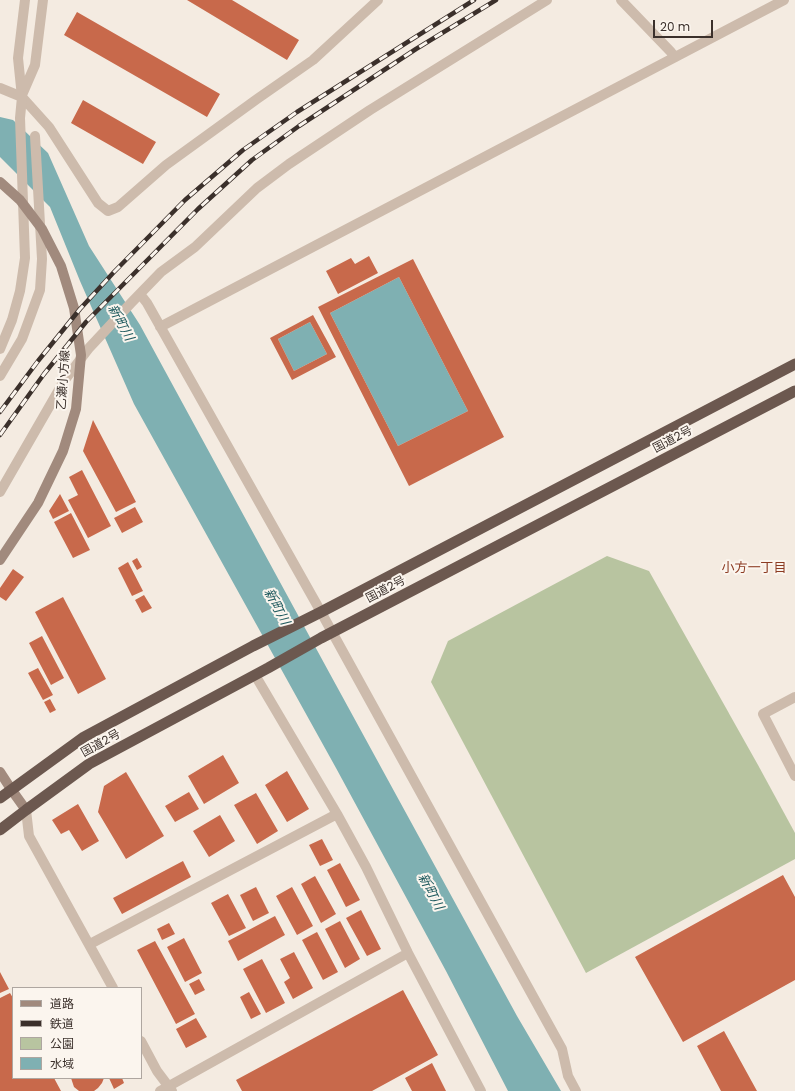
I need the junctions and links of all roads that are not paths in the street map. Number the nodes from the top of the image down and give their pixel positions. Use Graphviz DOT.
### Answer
graph roads {
  1 [pos="25,0"];
  2 [pos="43,0"];
  3 [pos="378,0"];
  4 [pos="547,0"];
  5 [pos="621,0"];
  6 [pos="784,0"];
  7 [pos="675,57"];
  8 [pos="0,88"];
  9 [pos="22,97"];
  10 [pos="36,136"];
  11 [pos="0,182"];
  12 [pos="140,294"];
  13 [pos="160,327"];
  14 [pos="0,348"];
  15 [pos="795,364"];
  16 [pos="0,376"];
  17 [pos="795,390"];
  18 [pos="0,492"];
  19 [pos="2,556"];
  20 [pos="321,612"];
  21 [pos="332,632"];
  22 [pos="255,675"];
  23 [pos="795,698"];
  24 [pos="0,772"];
  25 [pos="795,776"];
  26 [pos="11,789"];
  27 [pos="0,798"];
  28 [pos="26,810"];
  29 [pos="337,814"];
  30 [pos="0,830"];
  31 [pos="90,944"];
  32 [pos="408,953"];
  33 [pos="112,987"];
  34 [pos="142,1043"];
  35 [pos="167,1090"];
  36 [pos="481,1091"];
  37 [pos="576,1091"];
  1 -- 9 [label="street"];
  2 -- 9 [label="street"];
  3 -- 9 [label="street"];
  4 -- 12 [label="street"];
  5 -- 7 [label="street"];
  6 -- 7 [label="street"];
  7 -- 13 [label="street"];
  8 -- 9 [label="street"];
  9 -- 14 [label="street"];
  10 -- 16 [label="street"];
  11 -- 19 [label="main road, 乙瀬小方線"];
  12 -- 13 [label="street"];
  12 -- 18 [label="street"];
  13 -- 20 [label="street"];
  15 -- 20 [label="highway, 国道2号"];
  17 -- 21 [label="highway, 国道2号"];
  20 -- 21 [label="street"];
  20 -- 26 [label="highway, 国道2号"];
  21 -- 22 [label="highway, 国道2号"];
  21 -- 37 [label="street"];
  22 -- 28 [label="highway, 国道2号"];
  22 -- 29 [label="street"];
  23 -- 25 [label="street"];
  24 -- 26 [label="main road"];
  26 -- 27 [label="highway, 国道2号"];
  26 -- 28 [label="main road"];
  28 -- 30 [label="highway, 国道2号"];
  28 -- 31 [label="street"];
  29 -- 31 [label="street"];
  29 -- 32 [label="street"];
  31 -- 33 [label="street"];
  32 -- 35 [label="street"];
  32 -- 36 [label="street"];
  34 -- 35 [label="street"];
}
